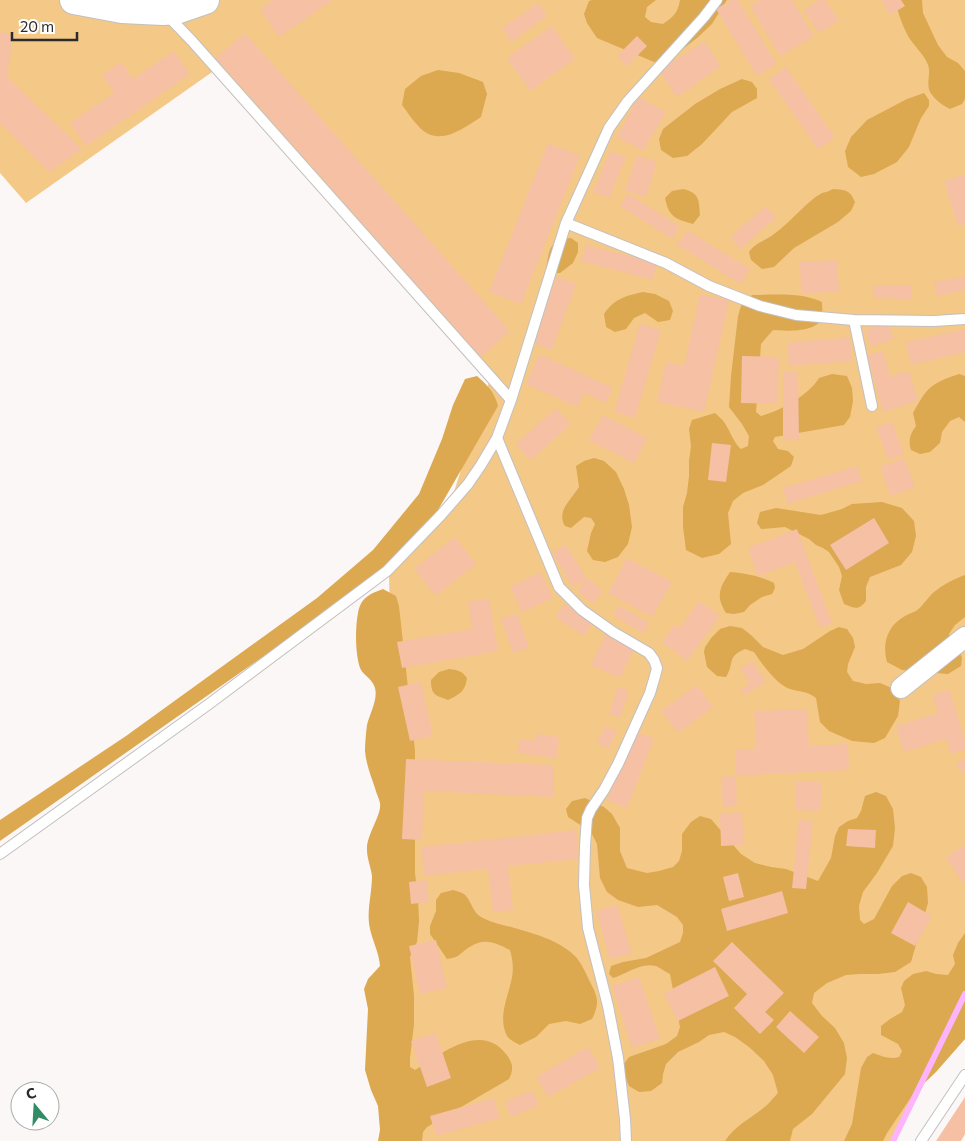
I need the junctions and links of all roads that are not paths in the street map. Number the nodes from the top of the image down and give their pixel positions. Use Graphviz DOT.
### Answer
graph roads {
  1 [pos="74,0"];
  2 [pos="206,0"];
  3 [pos="717,0"];
  4 [pos="163,11"];
  5 [pos="566,223"];
  6 [pos="965,319"];
  7 [pos="854,320"];
  8 [pos="511,400"];
  9 [pos="872,406"];
  10 [pos="497,438"];
  11 [pos="965,637"];
  12 [pos="901,688"];
  13 [pos="0,854"];
  14 [pos="965,1075"];
  15 [pos="626,1141"];
  16 [pos="921,1141"];
  1 -- 4 [label="main road"];
  2 -- 4 [label="main road"];
  3 -- 5 [label="lane"];
  4 -- 8 [label="lane"];
  5 -- 7 [label="lane"];
  5 -- 8 [label="lane"];
  6 -- 7 [label="lane"];
  7 -- 9 [label="lane"];
  8 -- 10 [label="lane"];
  10 -- 13 [label="lane"];
  10 -- 15 [label="lane"];
  11 -- 12 [label="street"];
  14 -- 16 [label="lane"];
}
